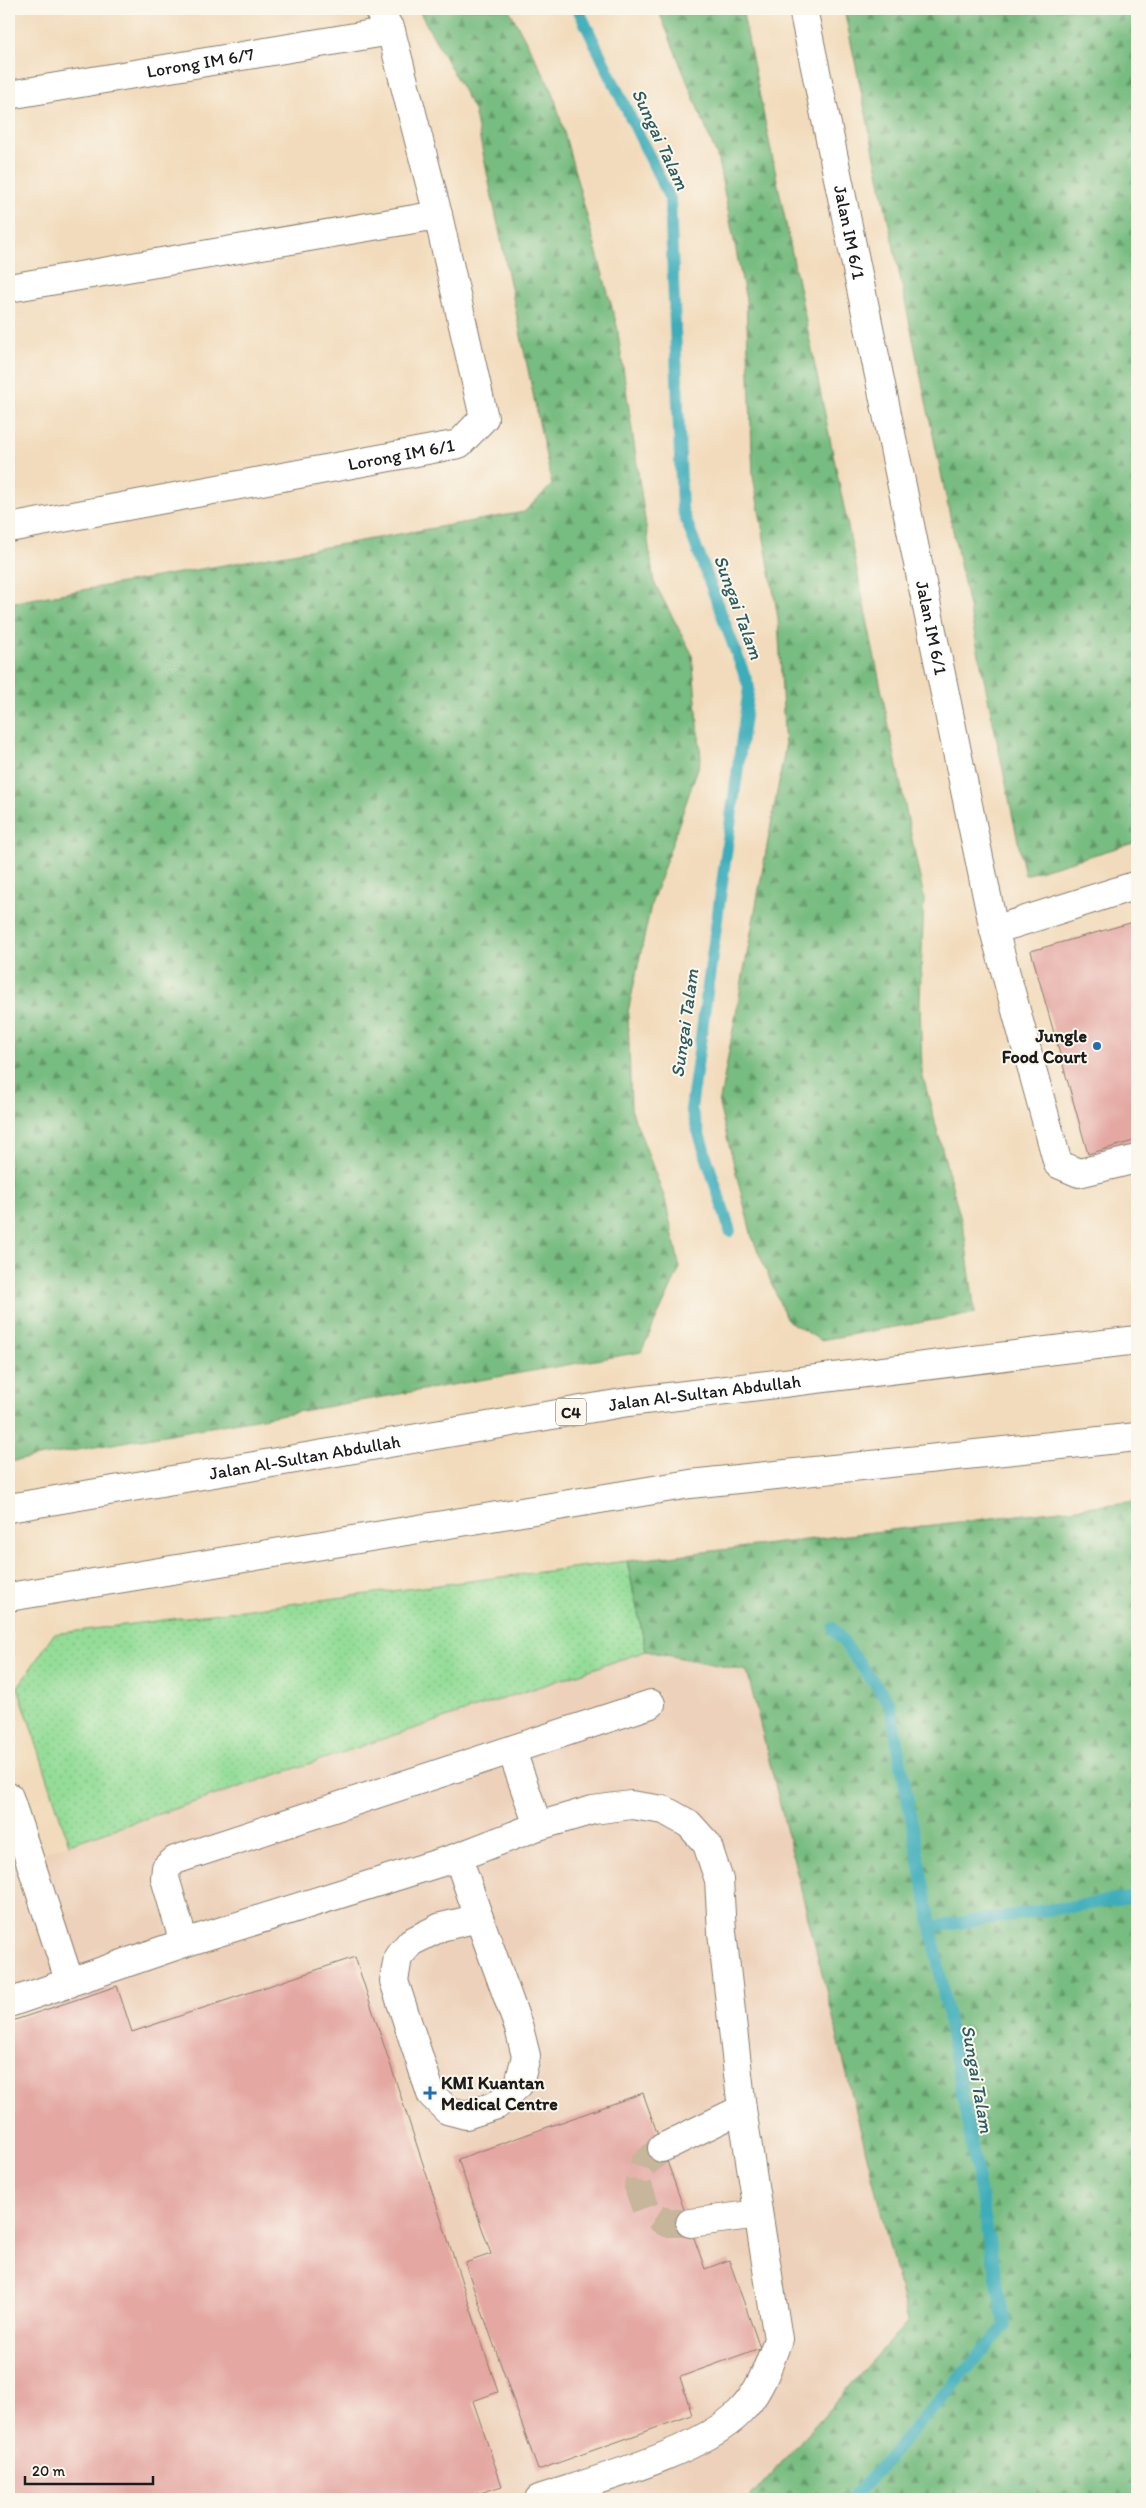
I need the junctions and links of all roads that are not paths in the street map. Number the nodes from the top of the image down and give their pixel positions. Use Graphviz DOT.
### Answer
graph roads {
  1 [pos="803,9"];
  2 [pos="385,20"];
  3 [pos="9,95"];
  4 [pos="438,215"];
  5 [pos="9,288"];
  6 [pos="9,528"];
  7 [pos="1137,886"];
  8 [pos="994,930"];
  9 [pos="1137,1159"];
  10 [pos="1137,1340"];
  11 [pos="1137,1437"];
  12 [pos="9,1508"];
  13 [pos="9,1597"];
  14 [pos="651,1704"];
  15 [pos="512,1751"];
  16 [pos="9,1797"];
  17 [pos="538,1826"];
  18 [pos="458,1857"];
  19 [pos="479,1918"];
  20 [pos="184,1943"];
  21 [pos="70,1982"];
  22 [pos="9,2003"];
  23 [pos="742,2109"];
  24 [pos="662,2148"];
  25 [pos="758,2214"];
  26 [pos="690,2222"];
  27 [pos="539,2499"];
  1 -- 8 [label="street, Jalan IM 6/1"];
  2 -- 3 [label="street, Lorong IM 6/7"];
  2 -- 4 [label="street, Lorong IM 6/1"];
  4 -- 5 [label="street"];
  4 -- 6 [label="street, Lorong IM 6/1"];
  7 -- 8 [label="street"];
  8 -- 9 [label="street, Jalan IM 6/1"];
  10 -- 12 [label="street, Jalan Al-Sultan Abdullah / C4"];
  11 -- 13 [label="street"];
  14 -- 15 [label="street"];
  15 -- 17 [label="street"];
  15 -- 20 [label="street"];
  16 -- 21 [label="street"];
  17 -- 18 [label="street"];
  17 -- 23 [label="street"];
  18 -- 19 [label="street"];
  18 -- 20 [label="street"];
  19 -- 19 [label="street"];
  20 -- 21 [label="street"];
  21 -- 22 [label="street"];
  23 -- 24 [label="street"];
  23 -- 25 [label="street"];
  25 -- 26 [label="street"];
  25 -- 27 [label="street"];
}
